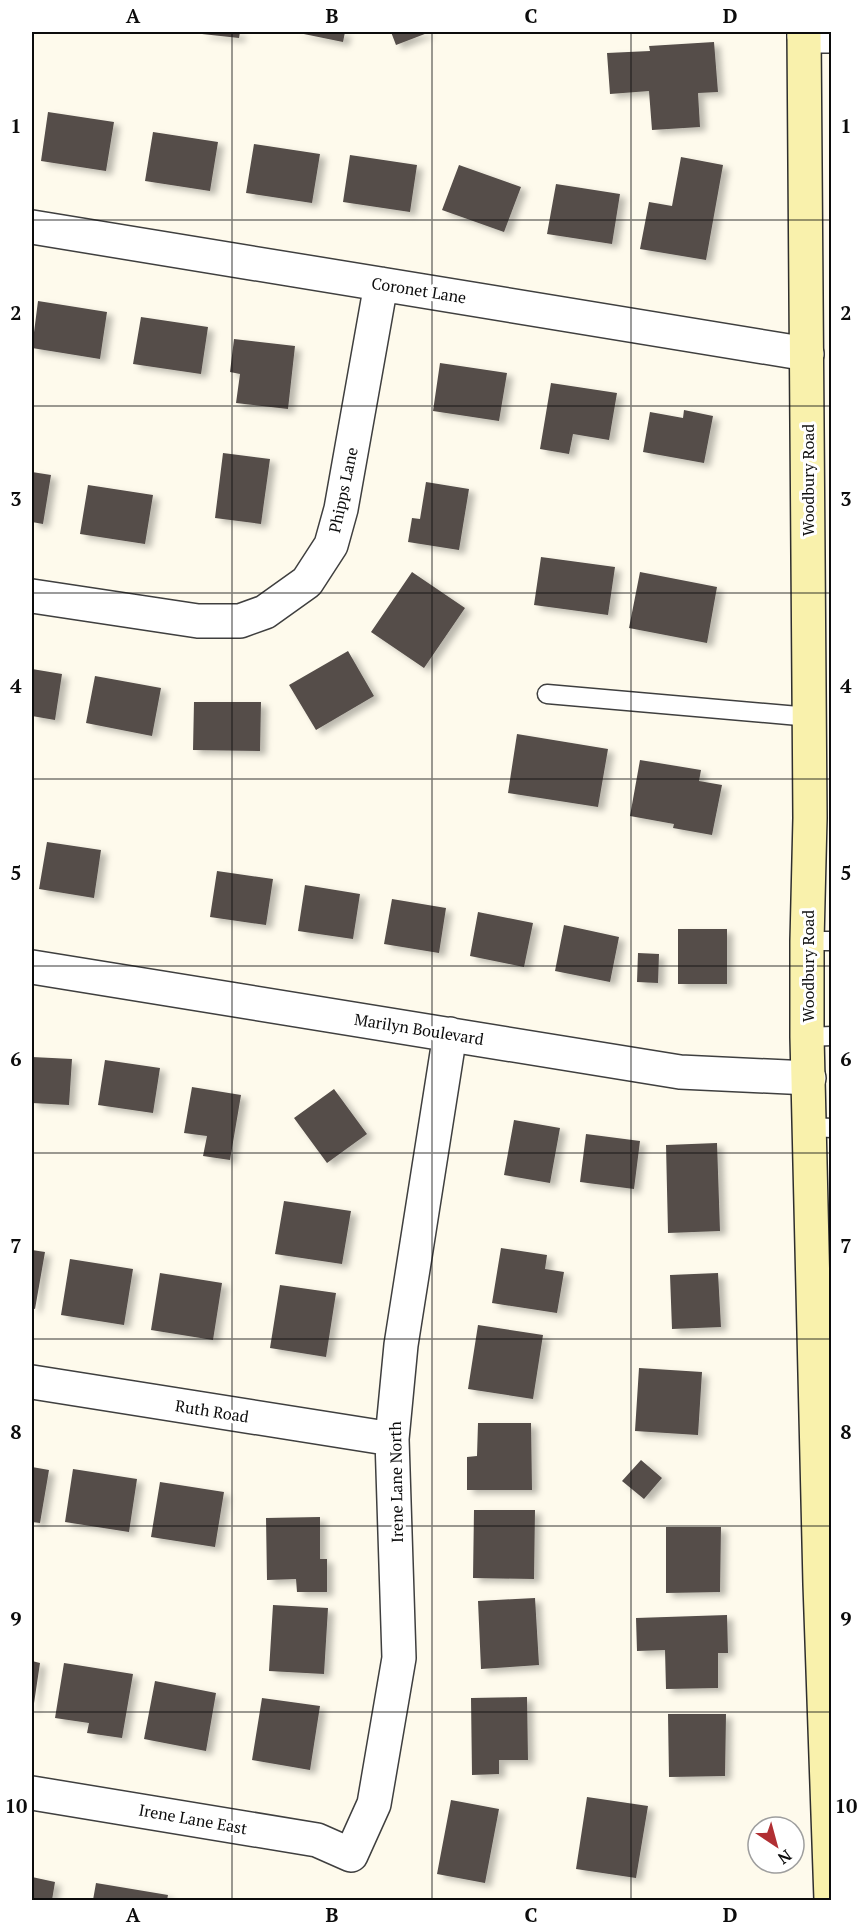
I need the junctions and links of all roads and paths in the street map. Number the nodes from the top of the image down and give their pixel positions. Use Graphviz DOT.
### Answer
graph roads {
  1 [pos="813,34"];
  2 [pos="32,227"];
  3 [pos="381,284"];
  4 [pos="807,354"];
  5 [pos="32,596"];
  6 [pos="547,694"];
  7 [pos="810,717"];
  8 [pos="819,940"];
  9 [pos="32,967"];
  10 [pos="450,1034"];
  11 [pos="819,1037"];
  12 [pos="808,1078"];
  13 [pos="821,1127"];
  14 [pos="32,1382"];
  15 [pos="392,1439"];
  16 [pos="826,1585"];
  17 [pos="32,1793"];
  18 [pos="351,1855"];
  19 [pos="831,1860"];
  20 [pos="831,1900"];
  1 -- 4 [label="main road, Woodbury Road"];
  2 -- 3 [label="street, Coronet Lane"];
  3 -- 4 [label="street, Coronet Lane"];
  3 -- 5 [label="street, Phipps Lane"];
  4 -- 7 [label="main road, Woodbury Road"];
  6 -- 7 [label="lane"];
  7 -- 8 [label="main road, Woodbury Road"];
  8 -- 11 [label="main road, Woodbury Road"];
  9 -- 10 [label="street, Marilyn Boulevard"];
  10 -- 12 [label="street, Marilyn Boulevard"];
  10 -- 15 [label="street, Irene Lane North"];
  11 -- 12 [label="main road, Woodbury Road"];
  12 -- 13 [label="main road, Woodbury Road"];
  13 -- 16 [label="main road, Woodbury Road"];
  14 -- 15 [label="street, Ruth Road"];
  15 -- 18 [label="street, Irene Lane North"];
  16 -- 19 [label="main road, Woodbury Road"];
  17 -- 18 [label="street, Irene Lane East"];
  19 -- 20 [label="main road, Woodbury Road"];
}
